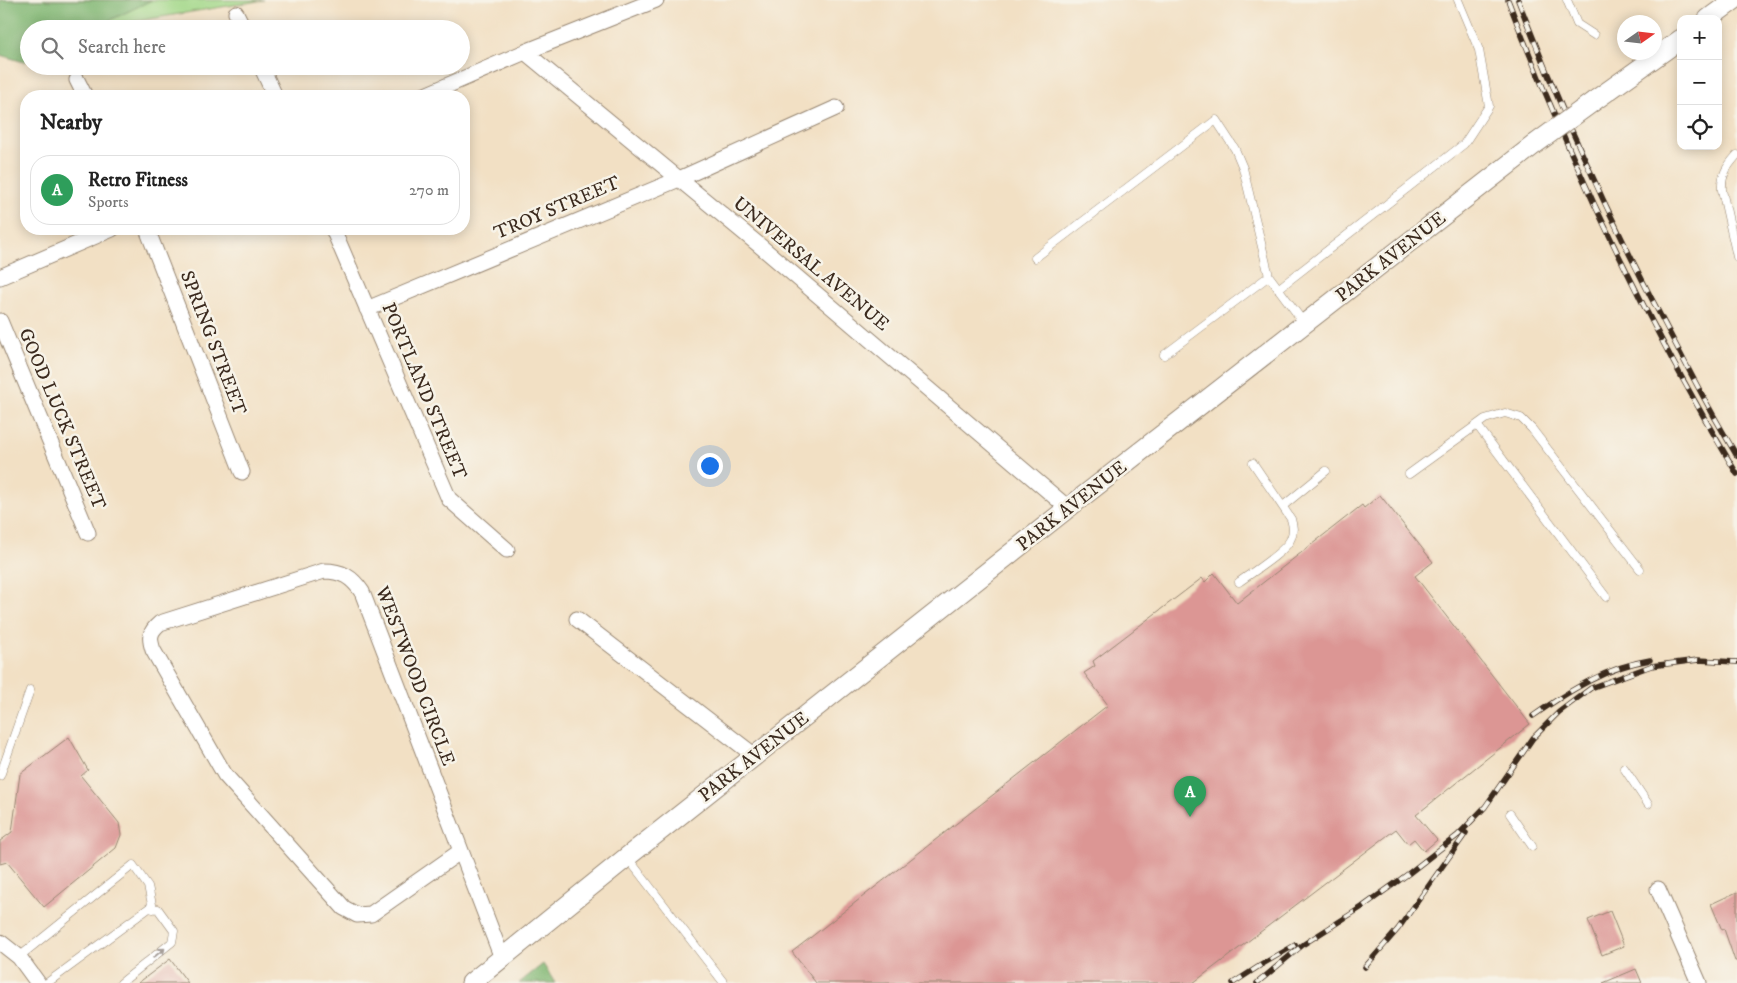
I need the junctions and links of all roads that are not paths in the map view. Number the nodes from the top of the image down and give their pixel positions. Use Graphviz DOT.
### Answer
graph roads {
  1 [pos="656,0"];
  2 [pos="1458,0"];
  3 [pos="1567,0"];
  4 [pos="1734,0"];
  5 [pos="236,13"];
  6 [pos="1713,15"];
  7 [pos="240,20"];
  8 [pos="1594,35"];
  9 [pos="1677,42"];
  10 [pos="525,52"];
  11 [pos="265,75"];
  12 [pos="77,80"];
  13 [pos="82,90"];
  14 [pos="272,90"];
  15 [pos="437,90"];
  16 [pos="836,108"];
  17 [pos="1737,155"];
  18 [pos="679,179"];
  19 [pos="98,235"];
  20 [pos="149,235"];
  21 [pos="336,235"];
  22 [pos="1737,257"];
  23 [pos="1035,258"];
  24 [pos="1269,276"];
  25 [pos="0,277"];
  26 [pos="1278,289"];
  27 [pos="367,310"];
  28 [pos="0,321"];
  29 [pos="1305,324"];
  30 [pos="1164,355"];
  31 [pos="1477,424"];
  32 [pos="1253,463"];
  33 [pos="1326,471"];
  34 [pos="242,472"];
  35 [pos="1409,474"];
  36 [pos="1283,506"];
  37 [pos="1068,508"];
  38 [pos="88,532"];
  39 [pos="507,550"];
  40 [pos="1640,569"];
  41 [pos="1239,582"];
  42 [pos="1606,597"];
  43 [pos="577,619"];
  44 [pos="30,690"];
  45 [pos="755,756"];
  46 [pos="1624,768"];
  47 [pos="0,776"];
  48 [pos="1648,804"];
  49 [pos="1510,814"];
  50 [pos="1532,846"];
  51 [pos="461,851"];
  52 [pos="627,857"];
  53 [pos="1658,889"];
  54 [pos="152,908"];
  55 [pos="0,942"];
  56 [pos="19,957"];
  57 [pos="502,958"];
  58 [pos="38,983"];
  59 [pos="47,983"];
  60 [pos="121,983"];
  61 [pos="471,983"];
  62 [pos="724,983"];
  63 [pos="1698,983"];
  1 -- 10 [label="street"];
  2 -- 26 [label="lane"];
  3 -- 8 [label="lane"];
  4 -- 6 [label="street"];
  5 -- 7 [label="street"];
  9 -- 29 [label="street, PARK AVENUE, bridge"];
  10 -- 15 [label="street"];
  10 -- 18 [label="street, UNIVERSAL AVENUE"];
  11 -- 14 [label="street"];
  12 -- 13 [label="street"];
  16 -- 18 [label="street, TROY STREET"];
  17 -- 22 [label="lane"];
  18 -- 27 [label="street, TROY STREET"];
  18 -- 37 [label="street, UNIVERSAL AVENUE"];
  19 -- 25 [label="street"];
  20 -- 34 [label="street, SPRING STREET"];
  21 -- 27 [label="street, PORTLAND STREET"];
  23 -- 24 [label="lane"];
  24 -- 26 [label="lane"];
  24 -- 30 [label="lane"];
  26 -- 29 [label="lane"];
  27 -- 39 [label="street, PORTLAND STREET"];
  28 -- 38 [label="street, GOOD LUCK STREET"];
  29 -- 37 [label="street, PARK AVENUE"];
  31 -- 35 [label="lane"];
  31 -- 40 [label="lane"];
  31 -- 42 [label="lane"];
  32 -- 36 [label="lane"];
  33 -- 36 [label="lane"];
  36 -- 41 [label="lane"];
  37 -- 45 [label="street, PARK AVENUE"];
  43 -- 45 [label="street"];
  44 -- 47 [label="lane"];
  45 -- 52 [label="street, PARK AVENUE"];
  46 -- 48 [label="lane"];
  49 -- 50 [label="lane"];
  51 -- 51 [label="street, WESTWOOD CIRCLE"];
  51 -- 57 [label="street, WESTWOOD CIRCLE"];
  52 -- 57 [label="street, PARK AVENUE"];
  52 -- 62 [label="lane"];
  53 -- 63 [label="street"];
  54 -- 56 [label="lane"];
  54 -- 59 [label="lane"];
  60 -- 54 [label="lane, one-way"];
  55 -- 56 [label="street"];
  56 -- 58 [label="street"];
  57 -- 61 [label="street, PARK AVENUE"];
}
